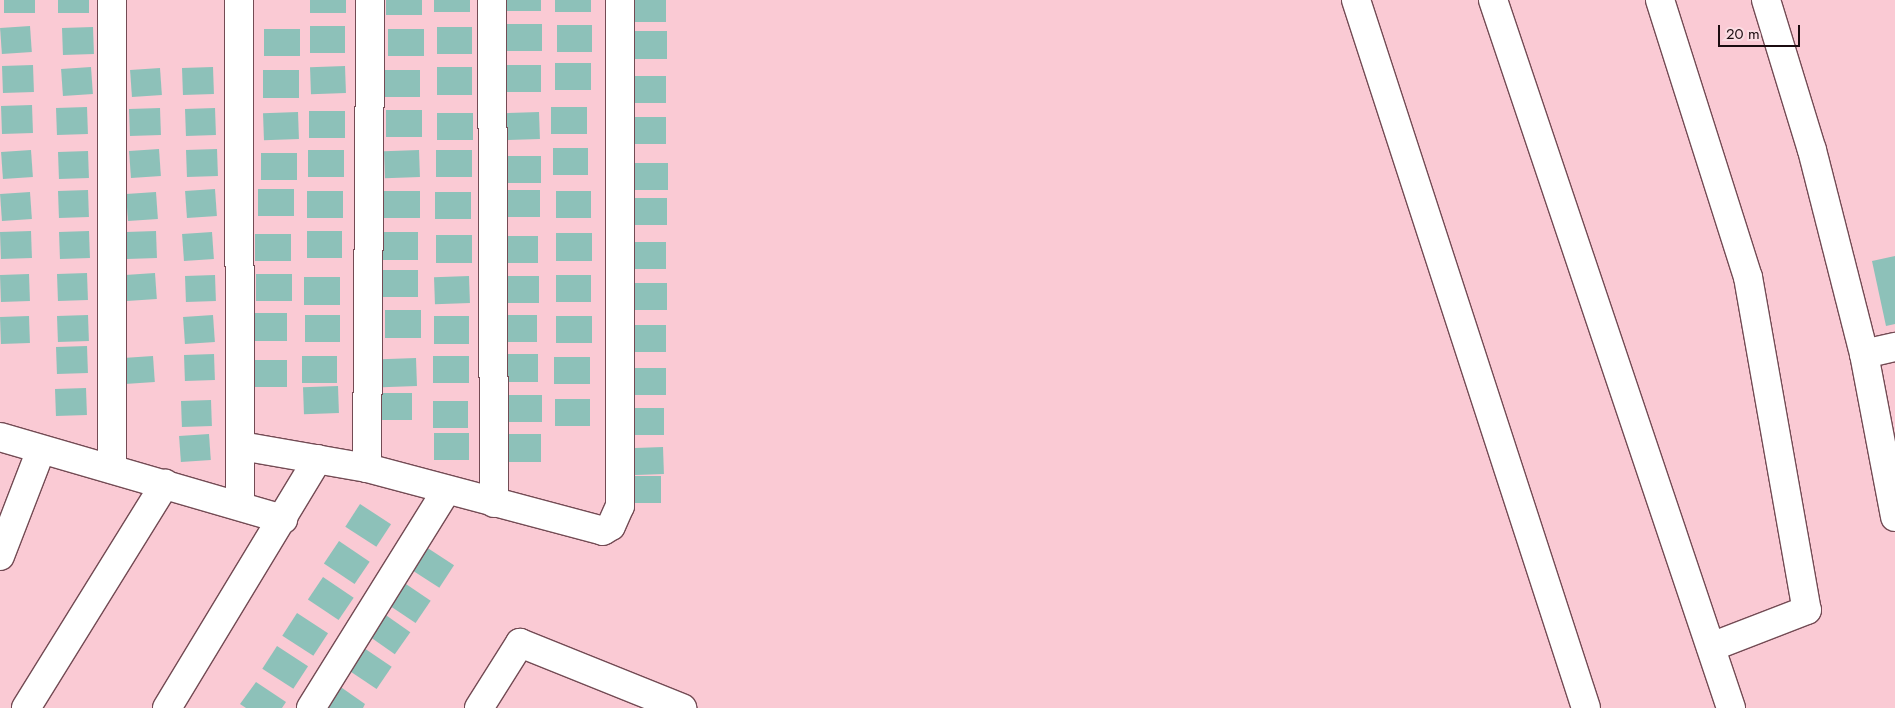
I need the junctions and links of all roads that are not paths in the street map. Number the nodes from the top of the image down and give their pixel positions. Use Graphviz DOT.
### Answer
graph roads {
  1 [pos="112,0"];
  2 [pos="239,0"];
  3 [pos="370,0"];
  4 [pos="492,0"];
  5 [pos="620,0"];
  6 [pos="1356,0"];
  7 [pos="1494,0"];
  8 [pos="1660,0"];
  9 [pos="1766,0"];
  10 [pos="1895,348"];
  11 [pos="1864,354"];
  12 [pos="0,437"];
  13 [pos="241,446"];
  14 [pos="41,450"];
  15 [pos="318,459"];
  16 [pos="367,468"];
  17 [pos="112,469"];
  18 [pos="165,484"];
  19 [pos="446,491"];
  20 [pos="494,503"];
  21 [pos="240,504"];
  22 [pos="1895,517"];
  23 [pos="283,519"];
  24 [pos="0,556"];
  25 [pos="1711,647"];
  26 [pos="634,699"];
  27 [pos="26,708"];
  28 [pos="167,708"];
  29 [pos="311,708"];
  30 [pos="480,708"];
  31 [pos="682,708"];
  32 [pos="1586,708"];
  33 [pos="1731,708"];
  1 -- 17 [label="street"];
  2 -- 13 [label="street"];
  3 -- 16 [label="street"];
  4 -- 20 [label="street"];
  5 -- 20 [label="street"];
  6 -- 32 [label="street"];
  7 -- 25 [label="street"];
  8 -- 25 [label="street"];
  9 -- 11 [label="street"];
  10 -- 11 [label="street"];
  11 -- 22 [label="street"];
  12 -- 14 [label="street"];
  13 -- 15 [label="street"];
  13 -- 21 [label="street"];
  14 -- 17 [label="street"];
  14 -- 24 [label="street"];
  15 -- 16 [label="street"];
  15 -- 23 [label="street"];
  16 -- 19 [label="street"];
  17 -- 18 [label="street"];
  18 -- 21 [label="street"];
  18 -- 27 [label="street"];
  19 -- 20 [label="street"];
  19 -- 29 [label="street"];
  21 -- 23 [label="street"];
  23 -- 28 [label="street"];
  25 -- 33 [label="street"];
  26 -- 30 [label="street"];
  26 -- 31 [label="street"];
}
